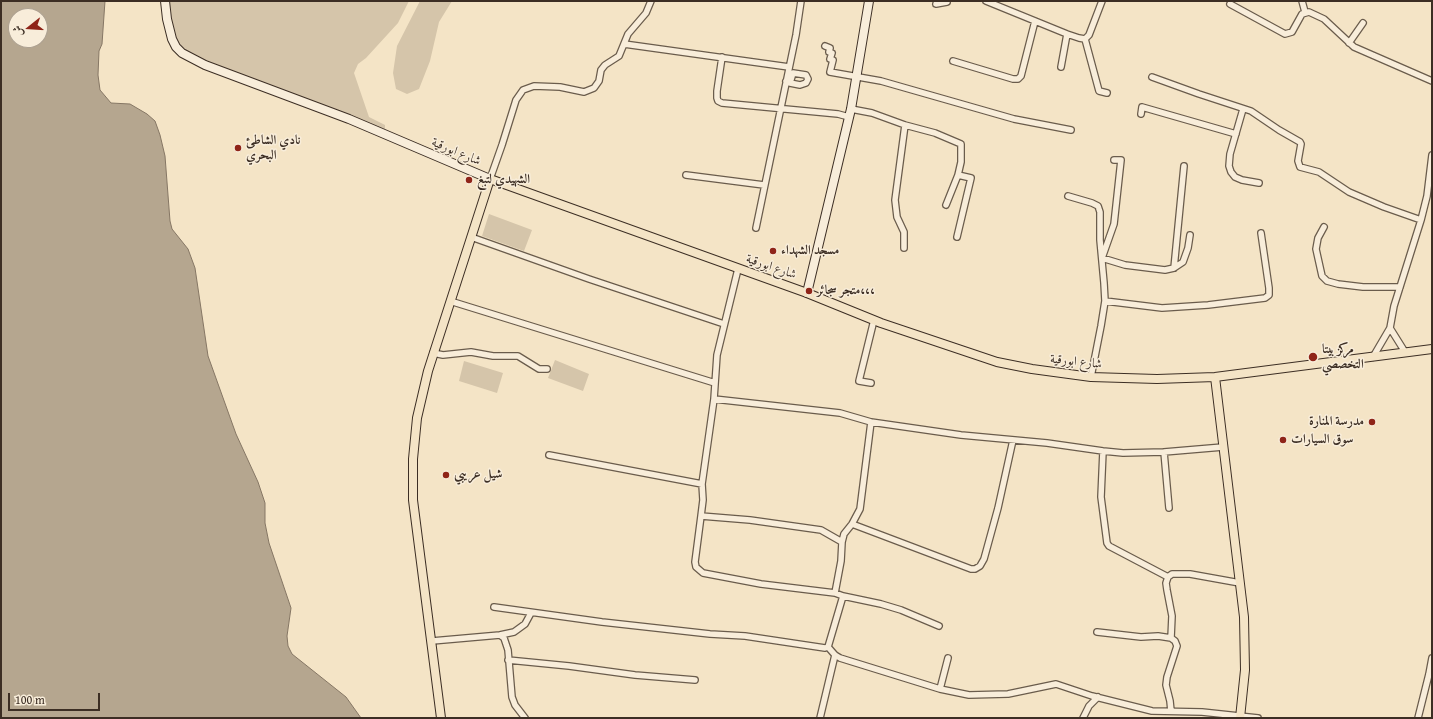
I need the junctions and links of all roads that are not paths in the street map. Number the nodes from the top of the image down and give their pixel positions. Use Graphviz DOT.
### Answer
graph roads {
  1 [pos="165,1"];
  2 [pos="651,1"];
  3 [pos="801,1"];
  4 [pos="869,1"];
  5 [pos="937,1"];
  6 [pos="987,1"];
  7 [pos="1102,1"];
  8 [pos="1302,1"];
  9 [pos="947,2"];
  10 [pos="1230,4"];
  11 [pos="1305,12"];
  12 [pos="1035,21"];
  13 [pos="1363,22"];
  14 [pos="1067,34"];
  15 [pos="1085,39"];
  16 [pos="1349,43"];
  17 [pos="624,44"];
  18 [pos="825,46"];
  19 [pos="722,57"];
  20 [pos="954,61"];
  21 [pos="789,67"];
  22 [pos="1062,67"];
  23 [pos="856,77"];
  24 [pos="1152,77"];
  25 [pos="1432,81"];
  26 [pos="1107,93"];
  27 [pos="780,108"];
  28 [pos="1243,109"];
  29 [pos="850,113"];
  30 [pos="1141,114"];
  31 [pos="906,125"];
  32 [pos="1071,130"];
  33 [pos="1236,134"];
  34 [pos="1432,155"];
  35 [pos="1114,160"];
  36 [pos="1184,166"];
  37 [pos="686,175"];
  38 [pos="958,175"];
  39 [pos="490,179"];
  40 [pos="1259,183"];
  41 [pos="764,185"];
  42 [pos="1068,196"];
  43 [pos="1430,196"];
  44 [pos="946,205"];
  45 [pos="1421,220"];
  46 [pos="1324,227"];
  47 [pos="756,228"];
  48 [pos="1261,233"];
  49 [pos="1190,235"];
  50 [pos="471,237"];
  51 [pos="957,238"];
  52 [pos="904,248"];
  53 [pos="1102,258"];
  54 [pos="1174,268"];
  55 [pos="738,269"];
  56 [pos="1400,287"];
  57 [pos="807,293"];
  58 [pos="450,301"];
  59 [pos="1105,301"];
  60 [pos="874,320"];
  61 [pos="724,324"];
  62 [pos="1390,328"];
  63 [pos="1432,349"];
  64 [pos="1405,352"];
  65 [pos="434,353"];
  66 [pos="1373,357"];
  67 [pos="547,369"];
  68 [pos="1091,377"];
  69 [pos="1215,377"];
  70 [pos="715,383"];
  71 [pos="871,383"];
  72 [pos="714,399"];
  73 [pos="871,422"];
  74 [pos="1013,440"];
  75 [pos="1223,447"];
  76 [pos="1103,451"];
  77 [pos="1164,452"];
  78 [pos="549,455"];
  79 [pos="702,484"];
  80 [pos="1169,508"];
  81 [pos="701,516"];
  82 [pos="852,524"];
  83 [pos="842,542"];
  84 [pos="1168,577"];
  85 [pos="1240,583"];
  86 [pos="835,592"];
  87 [pos="843,596"];
  88 [pos="494,607"];
  89 [pos="531,613"];
  90 [pos="939,626"];
  91 [pos="1097,632"];
  92 [pos="500,635"];
  93 [pos="1171,638"];
  94 [pos="432,641"];
  95 [pos="828,647"];
  96 [pos="835,655"];
  97 [pos="948,658"];
  98 [pos="1432,658"];
  99 [pos="508,660"];
  100 [pos="695,680"];
  101 [pos="940,689"];
  102 [pos="1098,697"];
  103 [pos="1171,711"];
  104 [pos="1240,717"];
  105 [pos="441,718"];
  106 [pos="525,718"];
  107 [pos="820,718"];
  108 [pos="1083,718"];
  109 [pos="1258,718"];
  110 [pos="1418,718"];
  1 -- 39 [label="main road, شارع ابورقية"];
  2 -- 17 [label="street"];
  3 -- 21 [label="street"];
  4 -- 23 [label="main road"];
  5 -- 9 [label="street"];
  6 -- 12 [label="street"];
  7 -- 15 [label="street"];
  8 -- 11 [label="street"];
  10 -- 11 [label="street"];
  11 -- 16 [label="street"];
  12 -- 14 [label="street"];
  12 -- 20 [label="street"];
  13 -- 16 [label="street"];
  14 -- 15 [label="street"];
  14 -- 22 [label="street"];
  15 -- 26 [label="street"];
  16 -- 25 [label="street"];
  17 -- 19 [label="street"];
  17 -- 39 [label="street"];
  18 -- 23 [label="street"];
  19 -- 21 [label="street"];
  19 -- 27 [label="street"];
  21 -- 27 [label="street"];
  23 -- 29 [label="main road"];
  23 -- 32 [label="street"];
  24 -- 28 [label="street"];
  27 -- 29 [label="street"];
  27 -- 41 [label="street"];
  28 -- 33 [label="street"];
  28 -- 45 [label="street"];
  29 -- 31 [label="street"];
  29 -- 57 [label="main road"];
  30 -- 33 [label="street"];
  31 -- 38 [label="street"];
  31 -- 52 [label="street"];
  33 -- 40 [label="street"];
  34 -- 43 [label="street"];
  35 -- 53 [label="street"];
  36 -- 54 [label="street"];
  37 -- 41 [label="street"];
  38 -- 44 [label="street"];
  38 -- 51 [label="street"];
  39 -- 50 [label="main road"];
  39 -- 55 [label="main road, شارع ابورقية"];
  41 -- 47 [label="street"];
  42 -- 53 [label="street"];
  43 -- 45 [label="street"];
  45 -- 56 [label="street"];
  46 -- 56 [label="street"];
  48 -- 59 [label="street"];
  49 -- 54 [label="street"];
  50 -- 58 [label="main road"];
  50 -- 61 [label="street"];
  53 -- 54 [label="street"];
  53 -- 59 [label="street"];
  55 -- 57 [label="main road, شارع ابورقية"];
  55 -- 61 [label="street"];
  56 -- 62 [label="street"];
  57 -- 60 [label="main road, شارع ابورقية"];
  58 -- 65 [label="main road"];
  58 -- 70 [label="street"];
  59 -- 68 [label="street"];
  60 -- 68 [label="main road, شارع ابورقية"];
  60 -- 71 [label="street"];
  61 -- 70 [label="street"];
  62 -- 64 [label="street"];
  62 -- 66 [label="street"];
  63 -- 64 [label="main road, شارع ابورقية"];
  64 -- 66 [label="main road, شارع ابورقية"];
  65 -- 67 [label="street"];
  65 -- 94 [label="main road"];
  66 -- 69 [label="main road, شارع ابورقية"];
  68 -- 69 [label="main road, شارع ابورقية"];
  69 -- 75 [label="main road"];
  70 -- 72 [label="street"];
  72 -- 73 [label="street"];
  72 -- 79 [label="street"];
  73 -- 74 [label="street"];
  73 -- 82 [label="street"];
  74 -- 76 [label="street"];
  74 -- 82 [label="street"];
  75 -- 77 [label="street"];
  75 -- 85 [label="main road"];
  76 -- 77 [label="street"];
  76 -- 84 [label="street"];
  77 -- 80 [label="street"];
  78 -- 79 [label="street"];
  79 -- 81 [label="street"];
  81 -- 83 [label="street"];
  81 -- 86 [label="street"];
  82 -- 83 [label="street"];
  83 -- 86 [label="street"];
  84 -- 85 [label="street"];
  84 -- 93 [label="street"];
  85 -- 104 [label="main road"];
  86 -- 87 [label="street"];
  87 -- 90 [label="street"];
  87 -- 95 [label="street"];
  88 -- 89 [label="street"];
  89 -- 92 [label="street"];
  89 -- 95 [label="street"];
  91 -- 93 [label="street"];
  92 -- 94 [label="street"];
  92 -- 99 [label="street"];
  93 -- 103 [label="street"];
  94 -- 105 [label="main road"];
  95 -- 96 [label="street"];
  96 -- 101 [label="street"];
  96 -- 107 [label="street"];
  97 -- 101 [label="street"];
  98 -- 110 [label="street"];
  99 -- 100 [label="street"];
  99 -- 106 [label="street"];
  101 -- 102 [label="street"];
  102 -- 103 [label="street"];
  102 -- 108 [label="street"];
  103 -- 104 [label="street"];
  104 -- 109 [label="street"];
}
